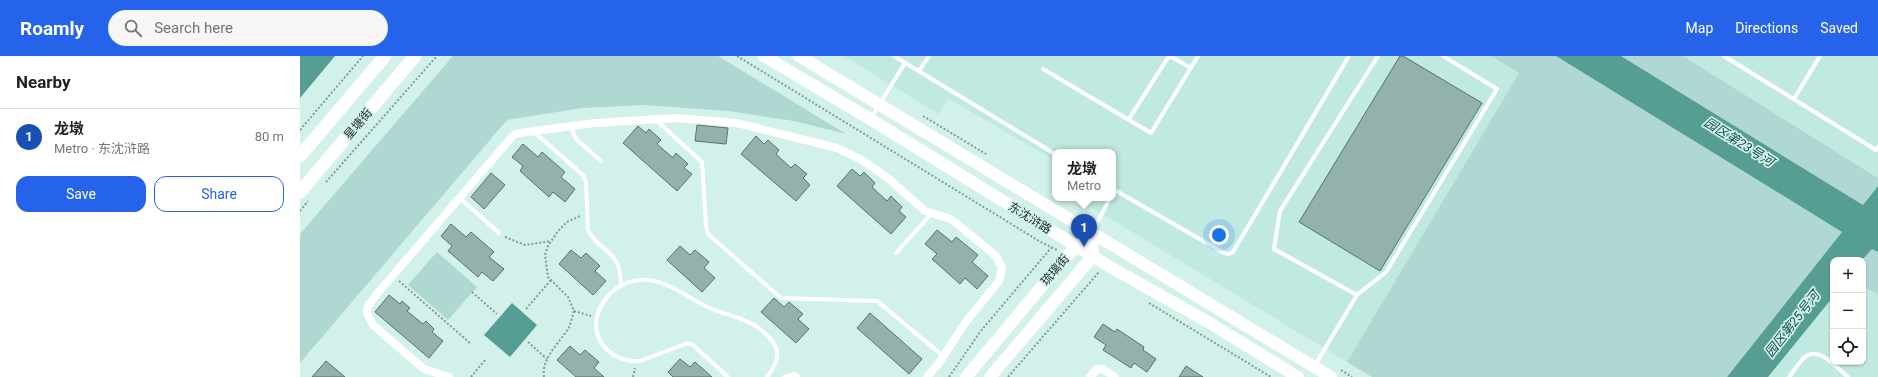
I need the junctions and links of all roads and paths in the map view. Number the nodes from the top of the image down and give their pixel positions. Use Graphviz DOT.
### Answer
graph roads {
  1 [pos="363,56"];
  2 [pos="385,56"];
  3 [pos="415,56"];
  4 [pos="437,56"];
  5 [pos="737,56"];
  6 [pos="764,56"];
  7 [pos="799,56"];
  8 [pos="894,56"];
  9 [pos="929,56"];
  10 [pos="1170,56"];
  11 [pos="1198,56"];
  12 [pos="1349,56"];
  13 [pos="1378,56"];
  14 [pos="1443,56"];
  15 [pos="1724,56"];
  16 [pos="1820,56"];
  17 [pos="905,62"];
  18 [pos="1191,68"];
  19 [pos="1043,69"];
  20 [pos="919,71"];
  21 [pos="1794,99"];
  22 [pos="879,105"];
  23 [pos="655,119"];
  24 [pos="870,119"];
  25 [pos="1129,120"];
  26 [pos="571,126"];
  27 [pos="300,130"];
  28 [pos="534,131"];
  29 [pos="1878,147"];
  30 [pos="1052,152"];
  31 [pos="300,156"];
  32 [pos="601,161"];
  33 [pos="321,187"];
  34 [pos="1116,192"];
  35 [pos="305,195"];
  36 [pos="459,198"];
  37 [pos="1108,201"];
  38 [pos="300,211"];
  39 [pos="932,213"];
  40 [pos="586,216"];
  41 [pos="499,233"];
  42 [pos="1092,233"];
  43 [pos="1060,236"];
  44 [pos="551,241"];
  45 [pos="1076,246"];
  46 [pos="1051,248"];
  47 [pos="896,254"];
  48 [pos="1068,255"];
  49 [pos="1089,260"];
  50 [pos="1102,270"];
  51 [pos="392,275"];
  52 [pos="551,280"];
  53 [pos="621,286"];
  54 [pos="472,292"];
  55 [pos="1357,295"];
  56 [pos="1146,301"];
  57 [pos="526,309"];
  58 [pos="574,311"];
  59 [pos="497,314"];
  60 [pos="597,318"];
  61 [pos="528,342"];
  62 [pos="471,344"];
  63 [pos="943,357"];
  64 [pos="485,360"];
  65 [pos="547,360"];
  66 [pos="1314,367"];
  67 [pos="449,377"];
  68 [pos="471,377"];
  69 [pos="544,377"];
  70 [pos="728,377"];
  71 [pos="767,377"];
  72 [pos="784,377"];
  73 [pos="798,377"];
  74 [pos="927,377"];
  75 [pos="949,377"];
  76 [pos="966,377"];
  77 [pos="990,377"];
  78 [pos="1008,377"];
  79 [pos="1090,377"];
  80 [pos="1116,377"];
  81 [pos="1271,377"];
  82 [pos="1298,377"];
  83 [pos="1331,377"];
  84 [pos="1789,377"];
  85 [pos="1848,377"];
  1 -- 27 [label="path"];
  2 -- 31 [label="main road, 星塘街"];
  3 -- 35 [label="main road, 星塘街"];
  4 -- 33 [label="path"];
  5 -- 46 [label="path"];
  6 -- 24 [label="main road, 东沈浒路"];
  7 -- 22 [label="main road, 东沈浒路"];
  8 -- 17 [label="lane"];
  9 -- 20 [label="lane"];
  10 -- 18 [label="lane"];
  10 -- 25 [label="lane"];
  11 -- 18 [label="lane"];
  12 -- 34 [label="lane"];
  13 -- 55 [label="lane"];
  14 -- 55 [label="lane"];
  15 -- 21 [label="lane"];
  16 -- 21 [label="lane"];
  17 -- 20 [label="lane"];
  17 -- 22 [label="lane"];
  18 -- 25 [label="lane"];
  19 -- 25 [label="lane"];
  20 -- 30 [label="lane"];
  21 -- 29 [label="lane"];
  22 -- 24 [label="lane"];
  22 -- 42 [label="main road, 东沈浒路"];
  23 -- 26 [label="street"];
  23 -- 39 [label="street"];
  23 -- 63 [label="lane"];
  24 -- 43 [label="main road, 东沈浒路"];
  26 -- 28 [label="street"];
  26 -- 32 [label="lane"];
  28 -- 36 [label="street"];
  28 -- 40 [label="lane"];
  35 -- 38 [label="path"];
  36 -- 41 [label="lane"];
  36 -- 51 [label="street"];
  37 -- 42 [label="lane"];
  39 -- 47 [label="lane"];
  39 -- 63 [label="street"];
  40 -- 44 [label="path"];
  40 -- 53 [label="lane"];
  41 -- 44 [label="path"];
  42 -- 45 [label="main road, 琉璃街"];
  42 -- 49 [label="main road"];
  42 -- 66 [label="main road, 东沈浒路"];
  43 -- 45 [label="main road, 东沈浒路"];
  43 -- 46 [label="path"];
  44 -- 52 [label="path"];
  45 -- 48 [label="main road, 琉璃街"];
  45 -- 49 [label="main road, 东沈浒路"];
  46 -- 48 [label="path"];
  46 -- 75 [label="path"];
  48 -- 76 [label="main road, 琉璃街"];
  49 -- 50 [label="main road, 东沈浒路"];
  49 -- 50 [label="path"];
  49 -- 77 [label="main road, 琉璃街"];
  50 -- 78 [label="path"];
  50 -- 82 [label="main road, 东沈浒路"];
  51 -- 62 [label="path"];
  51 -- 67 [label="street"];
  52 -- 57 [label="path"];
  52 -- 58 [label="path"];
  53 -- 60 [label="lane"];
  53 -- 71 [label="lane"];
  54 -- 59 [label="path"];
  55 -- 66 [label="lane"];
  56 -- 81 [label="path"];
  58 -- 60 [label="path"];
  58 -- 65 [label="path"];
  60 -- 70 [label="lane"];
  61 -- 65 [label="path"];
  63 -- 74 [label="street"];
  64 -- 68 [label="path"];
  65 -- 69 [label="path"];
  66 -- 83 [label="main road, 东沈浒路"];
  72 -- 73 [label="lane"];
  79 -- 80 [label="street"];
  84 -- 85 [label="lane"];
}
